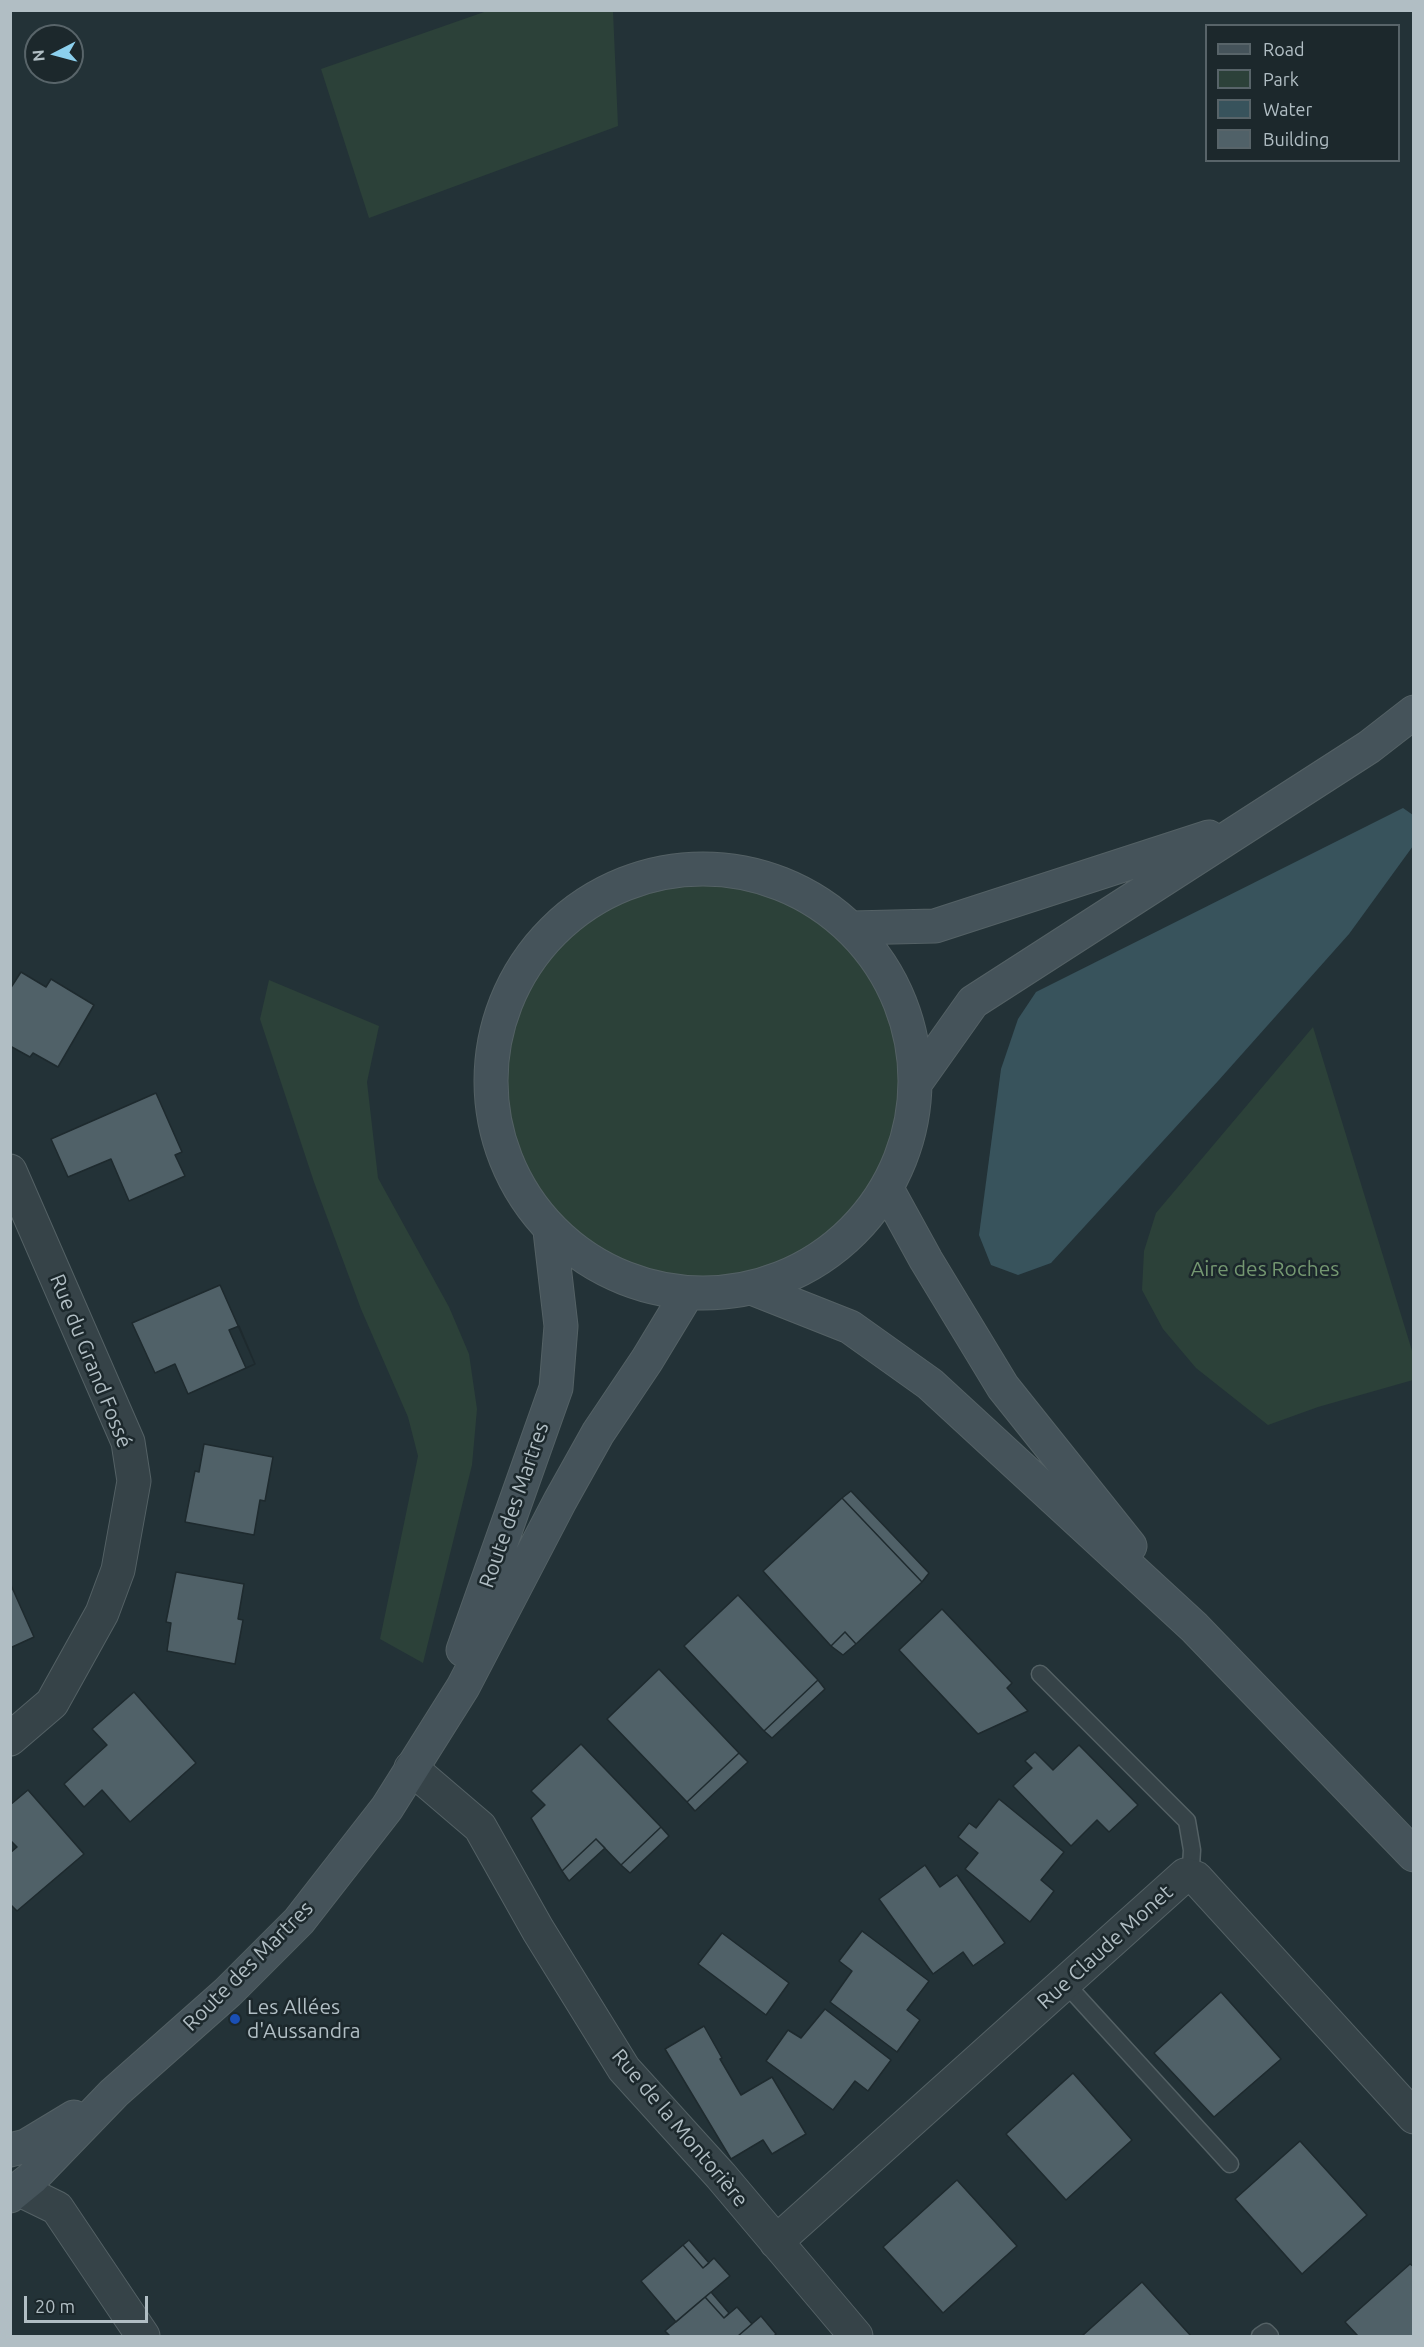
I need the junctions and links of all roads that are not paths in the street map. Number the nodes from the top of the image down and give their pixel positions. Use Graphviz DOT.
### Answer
graph roads {
  1 [pos="1413,712"];
  2 [pos="1254,822"];
  3 [pos="852,928"];
  4 [pos="917,1081"];
  5 [pos="10,1171"];
  6 [pos="888,1189"];
  7 [pos="550,1231"];
  8 [pos="754,1289"];
  9 [pos="687,1294"];
  10 [pos="1194,1627"];
  11 [pos="1040,1674"];
  12 [pos="10,1739"];
  13 [pos="411,1768"];
  14 [pos="1413,1855"];
  15 [pos="1185,1875"];
  16 [pos="1065,1983"];
  17 [pos="114,2093"];
  18 [pos="1413,2117"];
  19 [pos="10,2150"];
  20 [pos="1230,2164"];
  21 [pos="14,2193"];
  22 [pos="776,2242"];
  23 [pos="143,2337"];
  24 [pos="856,2337"];
  25 [pos="1260,2337"];
  26 [pos="1270,2337"];
  1 -- 2 [label="main road"];
  2 -- 3 [label="main road"];
  2 -- 4 [label="main road"];
  3 -- 4 [label="main road"];
  3 -- 7 [label="main road"];
  4 -- 6 [label="main road"];
  5 -- 12 [label="street, Rue du Grand Fossé"];
  6 -- 8 [label="main road"];
  6 -- 10 [label="main road"];
  7 -- 9 [label="main road"];
  7 -- 13 [label="main road, Route des Martres"];
  8 -- 9 [label="main road"];
  8 -- 10 [label="main road"];
  9 -- 13 [label="main road, Route des Martres"];
  10 -- 14 [label="main road"];
  11 -- 15 [label="lane"];
  13 -- 17 [label="main road, Route des Martres"];
  13 -- 22 [label="street, Rue de la Montorière"];
  15 -- 16 [label="street, Rue Claude Monet"];
  15 -- 18 [label="street, Rue Claude Monet"];
  16 -- 20 [label="lane"];
  16 -- 22 [label="street, Rue Claude Monet"];
  17 -- 19 [label="main road, Route des Martres"];
  17 -- 21 [label="main road, Route des Martres"];
  21 -- 23 [label="street"];
  22 -- 24 [label="street, Rue de la Montorière"];
  25 -- 26 [label="lane"];
}
